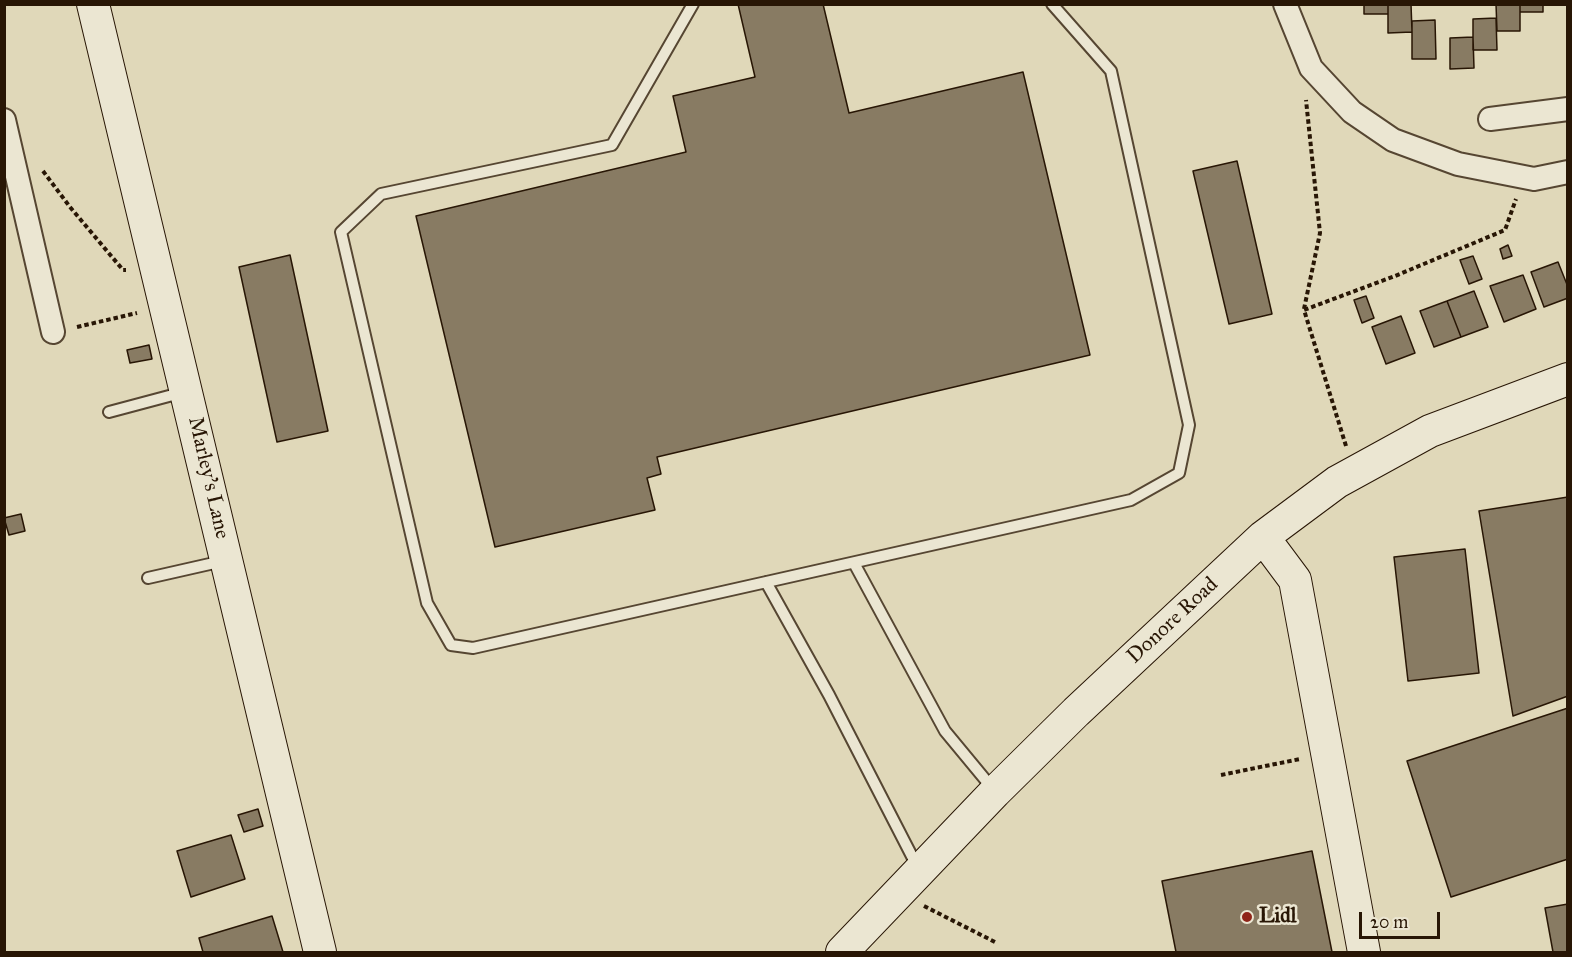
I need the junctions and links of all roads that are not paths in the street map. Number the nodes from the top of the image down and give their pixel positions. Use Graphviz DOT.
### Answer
graph roads {
  1 [pos="93,4"];
  2 [pos="693,4"];
  3 [pos="1052,4"];
  4 [pos="1285,4"];
  5 [pos="1568,109"];
  6 [pos="1490,119"];
  7 [pos="4,120"];
  8 [pos="1568,171"];
  9 [pos="53,332"];
  10 [pos="1568,379"];
  11 [pos="187,391"];
  12 [pos="109,412"];
  13 [pos="1263,537"];
  14 [pos="227,560"];
  15 [pos="854,563"];
  16 [pos="148,578"];
  17 [pos="766,582"];
  18 [pos="995,792"];
  19 [pos="910,883"];
  20 [pos="320,952"];
  21 [pos="842,952"];
  22 [pos="1365,952"];
  1 -- 11 [label="street, Marley's Lane"];
  2 -- 17 [label="lane"];
  3 -- 15 [label="lane"];
  4 -- 8 [label="street"];
  5 -- 6 [label="street"];
  7 -- 9 [label="street"];
  10 -- 13 [label="street, Donore Road"];
  11 -- 12 [label="lane"];
  11 -- 14 [label="street, Marley's Lane"];
  13 -- 18 [label="street, Donore Road"];
  13 -- 22 [label="street"];
  14 -- 16 [label="lane"];
  14 -- 20 [label="street, Marley's Lane"];
  15 -- 17 [label="lane"];
  15 -- 18 [label="lane"];
  17 -- 19 [label="lane"];
  18 -- 19 [label="street, Donore Road"];
  19 -- 21 [label="street, Donore Road"];
}
